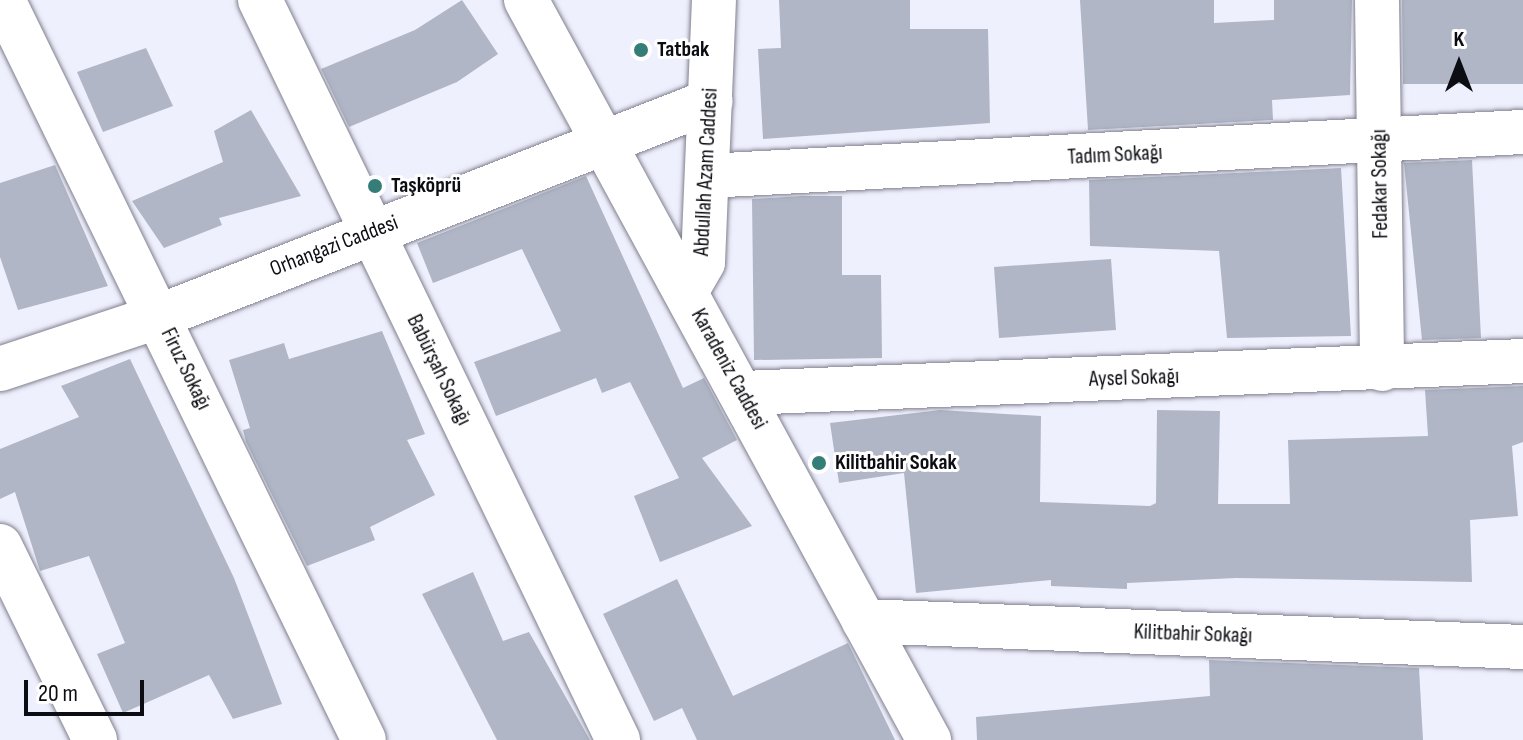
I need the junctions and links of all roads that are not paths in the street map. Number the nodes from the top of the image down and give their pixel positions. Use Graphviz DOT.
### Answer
graph roads {
  1 [pos="3,0"];
  2 [pos="260,0"];
  3 [pos="526,0"];
  4 [pos="714,0"];
  5 [pos="1377,0"];
  6 [pos="711,101"];
  7 [pos="1523,132"];
  8 [pos="1379,142"];
  9 [pos="605,145"];
  10 [pos="707,176"];
  11 [pos="371,231"];
  12 [pos="686,292"];
  13 [pos="160,316"];
  14 [pos="1523,361"];
  15 [pos="0,369"];
  16 [pos="1382,369"];
  17 [pos="744,393"];
  18 [pos="0,546"];
  19 [pos="864,621"];
  20 [pos="1523,647"];
  21 [pos="95,740"];
  22 [pos="364,740"];
  23 [pos="618,740"];
  24 [pos="929,740"];
  1 -- 13 [label="street, Firuz Sokağı"];
  2 -- 11 [label="street, Babürşah Sokağı"];
  3 -- 9 [label="street, Karadeniz Caddesi"];
  4 -- 6 [label="street, Abdullah Azam Caddesi"];
  5 -- 8 [label="street, Fedakar Sokağı"];
  6 -- 9 [label="street, Orhangazi Caddesi"];
  6 -- 10 [label="street, Abdullah Azam Caddesi"];
  7 -- 8 [label="street, Tadım Sokağı"];
  8 -- 10 [label="street, Tadım Sokağı"];
  8 -- 16 [label="street, Fedakar Sokağı"];
  9 -- 11 [label="street, Orhangazi Caddesi"];
  9 -- 12 [label="street, Karadeniz Caddesi"];
  10 -- 12 [label="street, Abdullah Azam Caddesi"];
  11 -- 13 [label="street, Orhangazi Caddesi"];
  11 -- 23 [label="street, Babürşah Sokağı"];
  12 -- 17 [label="street, Karadeniz Caddesi"];
  13 -- 15 [label="street, Orhangazi Caddesi"];
  13 -- 22 [label="street, Firuz Sokağı"];
  14 -- 16 [label="street, Aysel Sokağı"];
  16 -- 17 [label="street, Aysel Sokağı"];
  17 -- 19 [label="street, Karadeniz Caddesi"];
  18 -- 21 [label="street"];
  19 -- 20 [label="street, Kilitbahir Sokağı"];
  19 -- 24 [label="street, Karadeniz Caddesi"];
}
